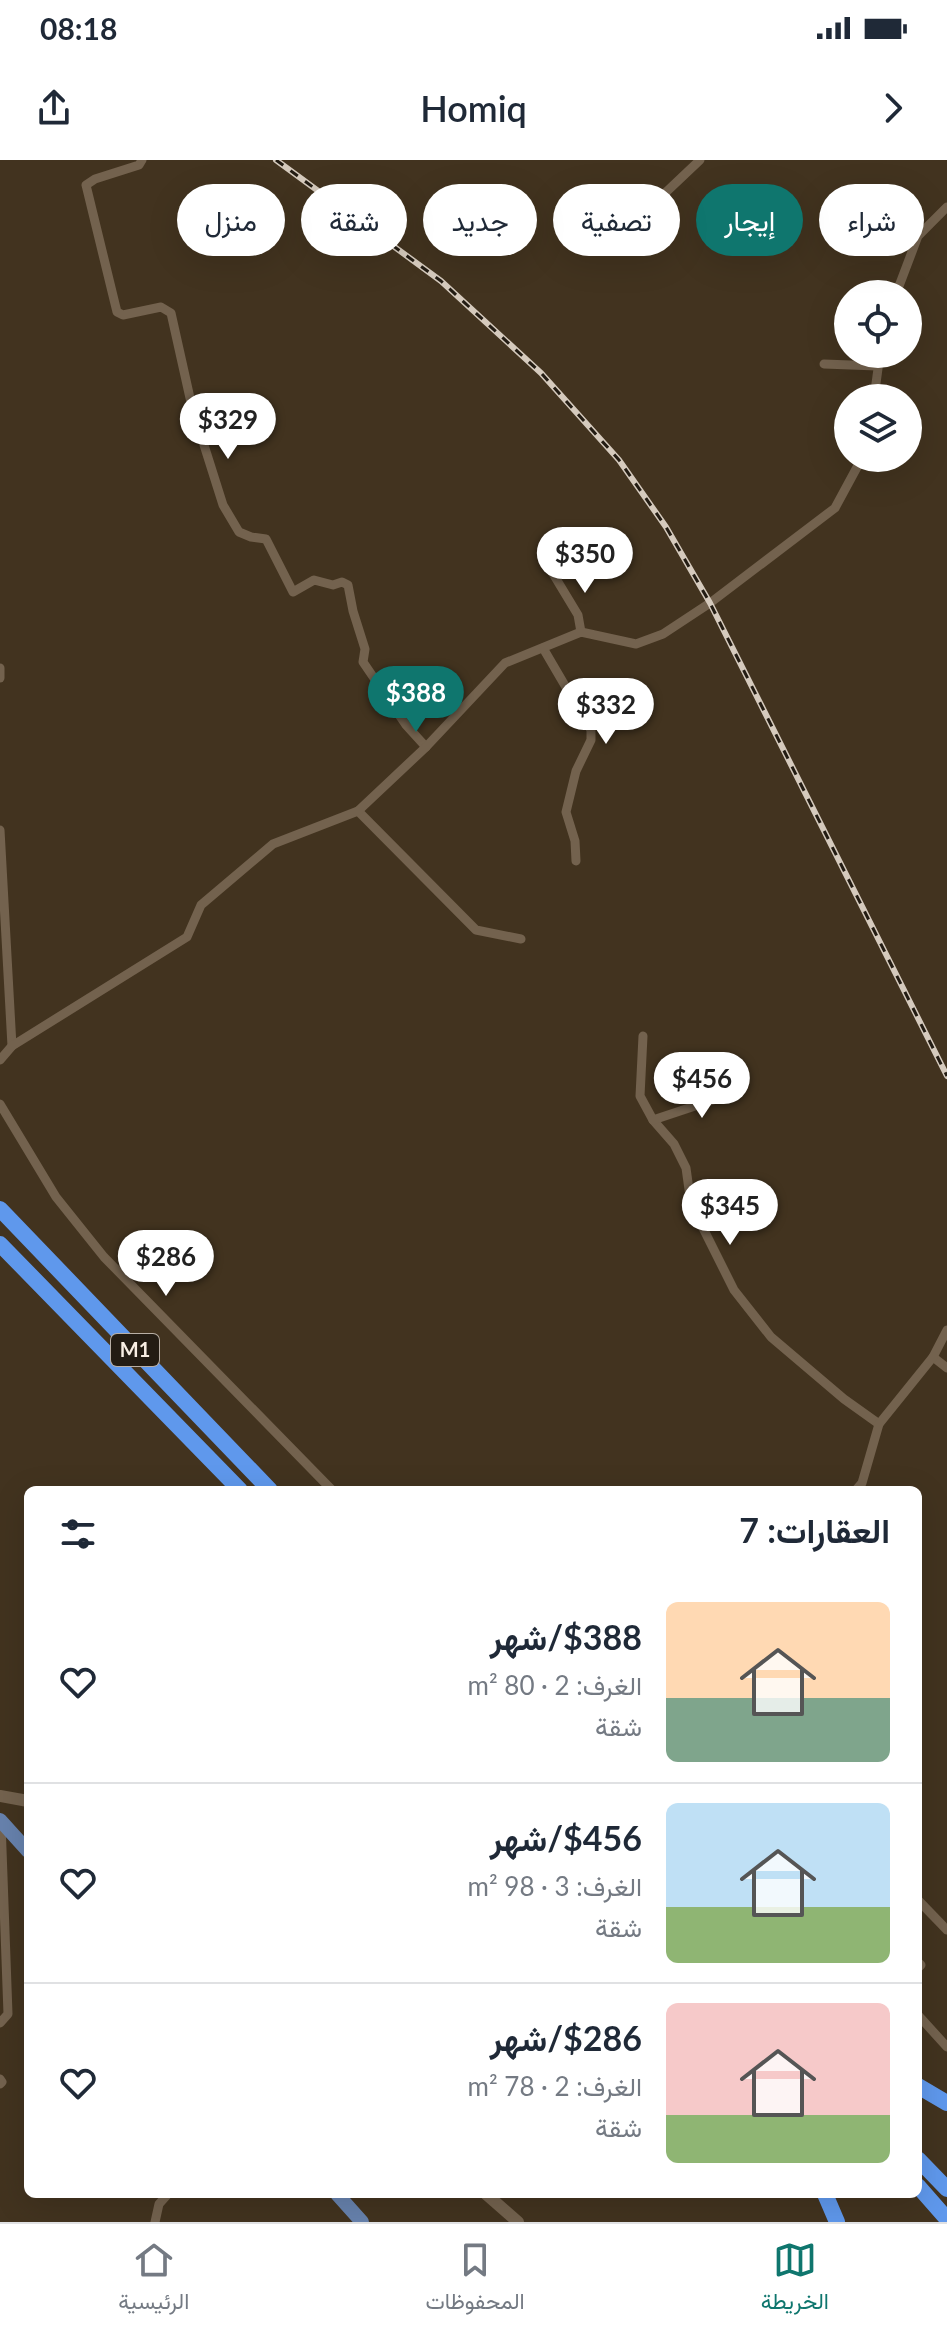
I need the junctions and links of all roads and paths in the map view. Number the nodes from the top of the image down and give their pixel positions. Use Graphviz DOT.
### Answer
graph roads {
  1 [pos="142,160"];
  2 [pos="700,160"];
  3 [pos="675,184"];
  4 [pos="947,207"];
  5 [pos="901,280"];
  6 [pos="824,364"];
  7 [pos="834,364"];
  8 [pos="854,472"];
  9 [pos="552,572"];
  10 [pos="581,632"];
  11 [pos="543,648"];
  12 [pos="0,668"];
  13 [pos="0,678"];
  14 [pos="426,747"];
  15 [pos="358,811"];
  16 [pos="0,830"];
  17 [pos="576,861"];
  18 [pos="521,939"];
  19 [pos="643,1036"];
  20 [pos="12,1046"];
  21 [pos="0,1060"];
  22 [pos="720,1092"];
  23 [pos="0,1104"];
  24 [pos="653,1120"];
  25 [pos="0,1209"];
  26 [pos="0,1244"];
  27 [pos="947,1330"];
  28 [pos="933,1357"];
  29 [pos="947,1368"];
  30 [pos="879,1424"];
  31 [pos="236,1486"];
  32 [pos="266,1486"];
  33 [pos="328,1486"];
  34 [pos="859,1486"];
  35 [pos="0,1796"];
  36 [pos="24,1800"];
  37 [pos="1,1821"];
  38 [pos="24,1847"];
  39 [pos="922,1904"];
  40 [pos="947,1930"];
  41 [pos="922,2019"];
  42 [pos="0,2023"];
  43 [pos="947,2047"];
  44 [pos="922,2088"];
  45 [pos="947,2103"];
  46 [pos="922,2163"];
  47 [pos="947,2189"];
  48 [pos="922,2191"];
  49 [pos="164,2198"];
  50 [pos="341,2198"];
  51 [pos="491,2198"];
  52 [pos="827,2198"];
  53 [pos="947,2219"];
  54 [pos="155,2222"];
  55 [pos="362,2222"];
  56 [pos="518,2222"];
  57 [pos="837,2222"];
  1 -- 14 [label="street"];
  2 -- 3 [label="street"];
  4 -- 5 [label="street"];
  6 -- 7 [label="street"];
  8 -- 10 [label="street"];
  9 -- 10 [label="street"];
  10 -- 11 [label="street"];
  11 -- 14 [label="street"];
  11 -- 17 [label="street"];
  12 -- 13 [label="street"];
  14 -- 15 [label="street"];
  15 -- 18 [label="street"];
  15 -- 20 [label="street"];
  16 -- 20 [label="street"];
  19 -- 24 [label="street"];
  20 -- 21 [label="street"];
  22 -- 24 [label="street"];
  23 -- 33 [label="street"];
  24 -- 30 [label="street"];
  25 -- 32 [label="highway, M1"];
  26 -- 31 [label="highway, M1"];
  27 -- 28 [label="street"];
  28 -- 29 [label="street"];
  28 -- 30 [label="street"];
  30 -- 34 [label="street"];
  35 -- 36 [label="street"];
  37 -- 38 [label="main road"];
  37 -- 42 [label="street"];
  39 -- 40 [label="street"];
  41 -- 43 [label="street"];
  44 -- 45 [label="highway"];
  46 -- 47 [label="highway"];
  48 -- 53 [label="highway"];
  49 -- 54 [label="street"];
  50 -- 55 [label="main road"];
  51 -- 56 [label="street"];
  52 -- 57 [label="highway"];
}
